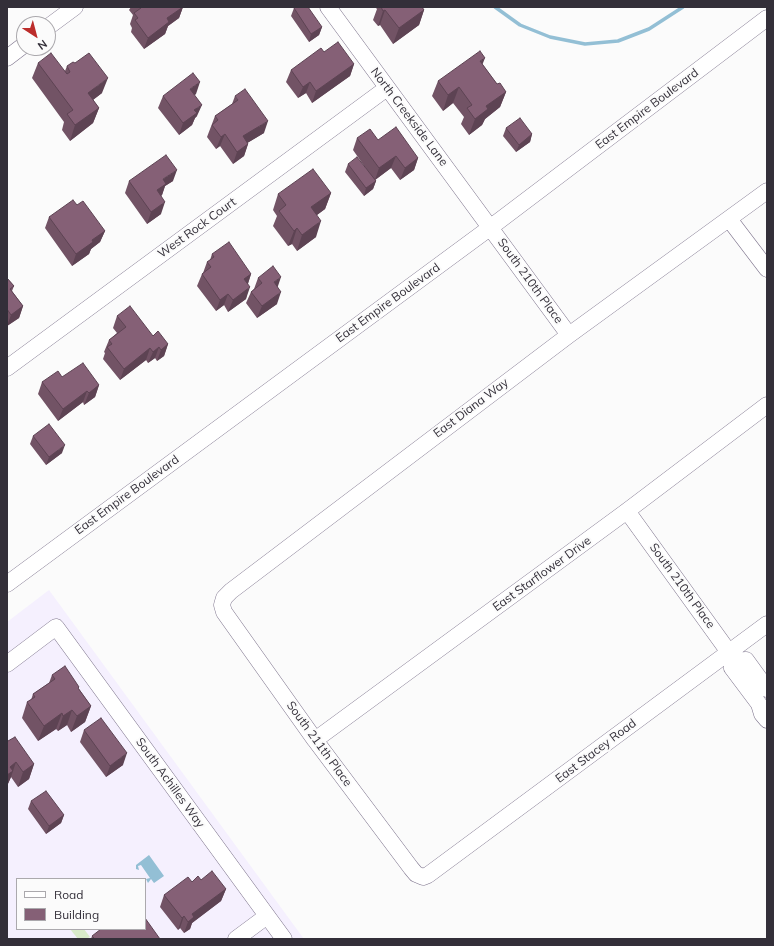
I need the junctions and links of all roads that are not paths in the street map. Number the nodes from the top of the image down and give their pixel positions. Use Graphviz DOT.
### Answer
graph roads {
  1 [pos="76,7"];
  2 [pos="328,7"];
  3 [pos="767,18"];
  4 [pos="56,21"];
  5 [pos="16,51"];
  6 [pos="7,58"];
  7 [pos="387,88"];
  8 [pos="767,191"];
  9 [pos="729,219"];
  10 [pos="491,227"];
  11 [pos="767,269"];
  12 [pos="569,334"];
  13 [pos="7,368"];
  14 [pos="767,405"];
  15 [pos="627,511"];
  16 [pos="7,584"];
  17 [pos="222,606"];
  18 [pos="767,624"];
  19 [pos="733,657"];
  20 [pos="7,664"];
  21 [pos="767,688"];
  22 [pos="763,701"];
  23 [pos="767,720"];
  24 [pos="315,740"];
  25 [pos="423,877"];
  26 [pos="267,916"];
  27 [pos="236,939"];
  28 [pos="284,939"];
  1 -- 4 [label="street"];
  2 -- 7 [label="street, North Creekside Lane"];
  3 -- 10 [label="street, East Empire Boulevard"];
  5 -- 6 [label="street"];
  7 -- 10 [label="street, North Creekside Lane"];
  7 -- 13 [label="street, West Rock Court"];
  8 -- 9 [label="street, East Diana Way"];
  9 -- 11 [label="street"];
  9 -- 12 [label="street, East Diana Way"];
  10 -- 12 [label="street, South 210th Place"];
  10 -- 16 [label="street, East Empire Boulevard"];
  12 -- 17 [label="street, East Diana Way"];
  14 -- 15 [label="street, East Starflower Drive"];
  15 -- 19 [label="street, South 210th Place"];
  15 -- 24 [label="street, East Starflower Drive"];
  17 -- 24 [label="street, South 211th Place"];
  18 -- 19 [label="street, East Stacey Road"];
  19 -- 21 [label="street"];
  19 -- 22 [label="street, South 210th Place"];
  19 -- 25 [label="street, East Stacey Road"];
  20 -- 26 [label="street, South Achilles Way"];
  22 -- 23 [label="street, South 210th Place"];
  24 -- 25 [label="street, South 211th Place"];
  26 -- 27 [label="street"];
  26 -- 28 [label="street, South Achilles Way"];
}
